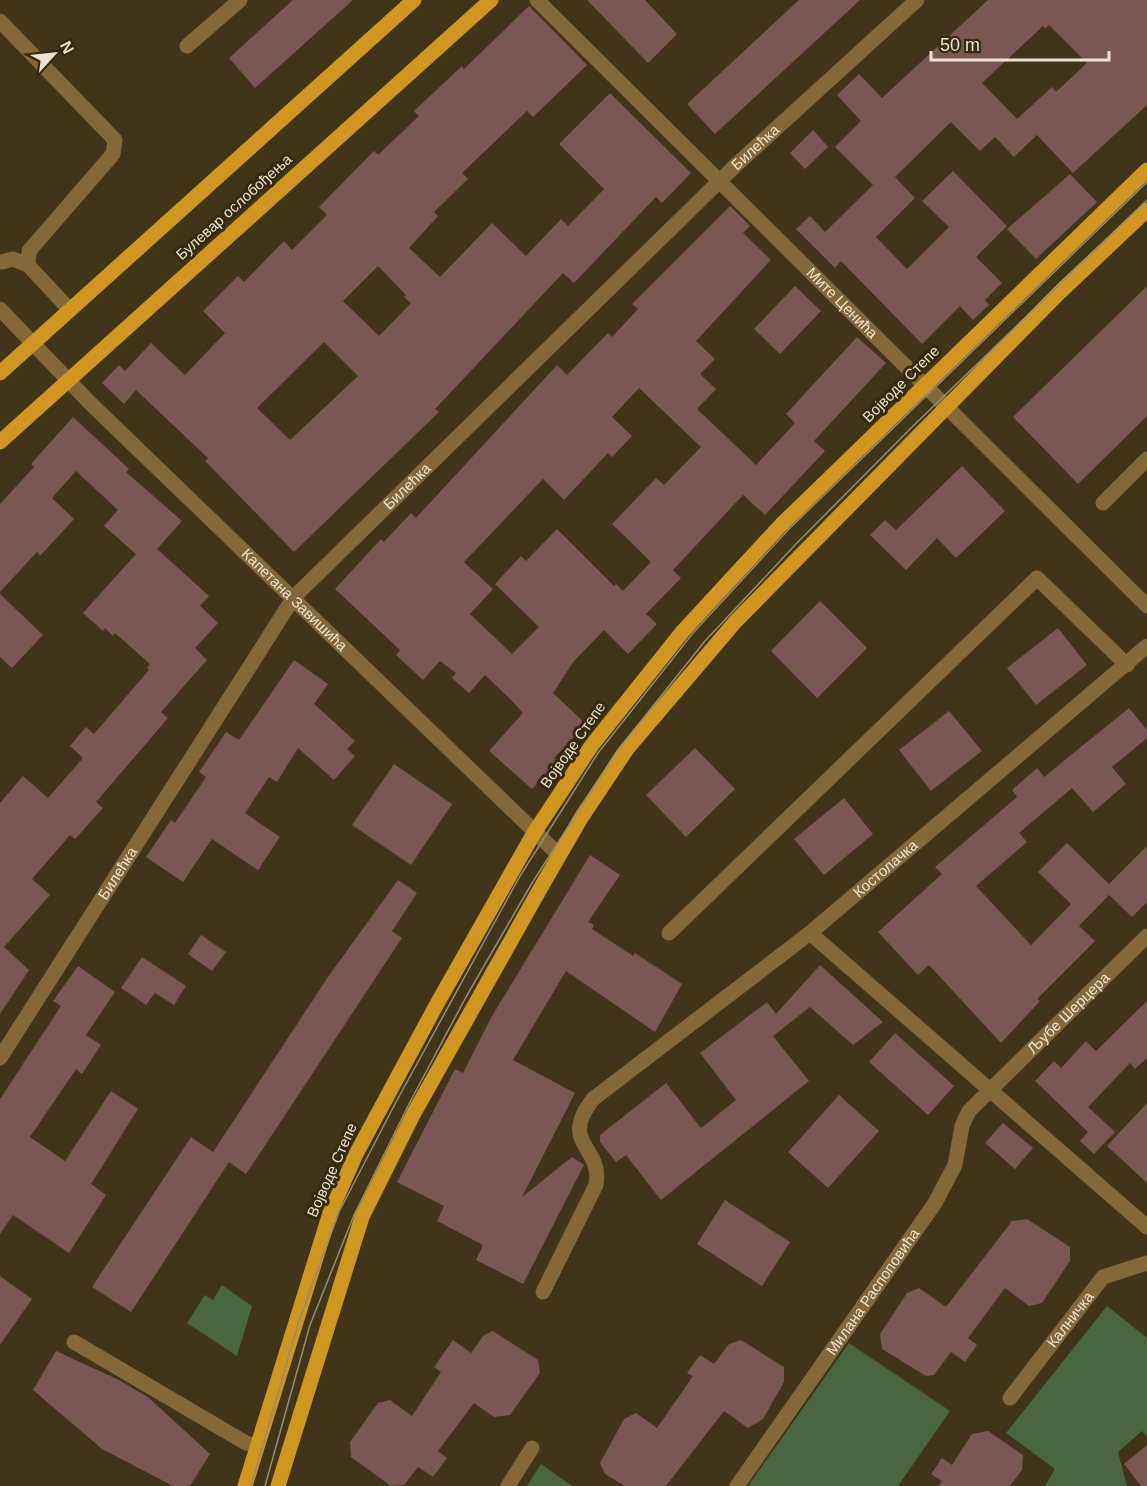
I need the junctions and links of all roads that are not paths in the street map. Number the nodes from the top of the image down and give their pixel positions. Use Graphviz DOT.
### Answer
graph roads {
  1 [pos="240,0"];
  2 [pos="414,0"];
  3 [pos="491,0"];
  4 [pos="537,0"];
  5 [pos="916,0"];
  6 [pos="0,21"];
  7 [pos="188,46"];
  8 [pos="1147,170"];
  9 [pos="719,182"];
  10 [pos="1147,210"];
  11 [pos="2,262"];
  12 [pos="28,265"];
  13 [pos="0,309"];
  14 [pos="70,310"];
  15 [pos="32,344"];
  16 [pos="0,373"];
  17 [pos="68,380"];
  18 [pos="926,385"];
  19 [pos="947,406"];
  20 [pos="0,442"];
  21 [pos="1147,459"];
  22 [pos="1103,503"];
  23 [pos="294,597"];
  24 [pos="1147,606"];
  25 [pos="1147,646"];
  26 [pos="1127,665"];
  27 [pos="534,833"];
  28 [pos="559,855"];
  29 [pos="669,933"];
  30 [pos="810,933"];
  31 [pos="1147,936"];
  32 [pos="0,1058"];
  33 [pos="990,1091"];
  34 [pos="1147,1227"];
  35 [pos="1144,1269"];
  36 [pos="543,1292"];
  37 [pos="74,1342"];
  38 [pos="1010,1398"];
  39 [pos="257,1446"];
  40 [pos="532,1448"];
  41 [pos="245,1486"];
  42 [pos="278,1486"];
  43 [pos="508,1486"];
  44 [pos="737,1486"];
  1 -- 7 [label="street"];
  2 -- 14 [label="main road"];
  3 -- 17 [label="main road, Булевар ослобођења"];
  4 -- 9 [label="street, Мите Ценића"];
  5 -- 9 [label="street, Билећка"];
  6 -- 12 [label="street"];
  8 -- 18 [label="main road, Војводе Степе"];
  9 -- 18 [label="street, Мите Ценића"];
  9 -- 23 [label="street, Билећка"];
  10 -- 19 [label="main road"];
  11 -- 12 [label="street"];
  12 -- 14 [label="street"];
  13 -- 15 [label="street, Капетана Завишића"];
  14 -- 15 [label="main road"];
  15 -- 16 [label="main road"];
  15 -- 17 [label="street, Капетана Завишића"];
  17 -- 20 [label="main road, Булевар ослобођења"];
  17 -- 23 [label="street, Капетана Завишића"];
  18 -- 19 [label="street, Мите Ценића"];
  18 -- 27 [label="main road, Војводе Степе"];
  19 -- 24 [label="street, Мите Ценића"];
  19 -- 28 [label="main road"];
  21 -- 22 [label="street"];
  23 -- 27 [label="street, Капетана Завишића"];
  23 -- 32 [label="street, Билећка"];
  25 -- 26 [label="street, Костолачка"];
  26 -- 29 [label="street"];
  26 -- 30 [label="street, Костолачка"];
  27 -- 28 [label="street, Капетана Завишића"];
  27 -- 39 [label="main road, Војводе Степе"];
  28 -- 42 [label="main road"];
  30 -- 33 [label="street"];
  30 -- 36 [label="street, Костолачка"];
  31 -- 33 [label="street, Љубе Шерцера"];
  33 -- 34 [label="street"];
  33 -- 44 [label="street, Милана Распоповића"];
  35 -- 38 [label="street, Калничка"];
  37 -- 39 [label="street"];
  39 -- 41 [label="main road, Војводе Степе"];
  40 -- 43 [label="street"];
}
